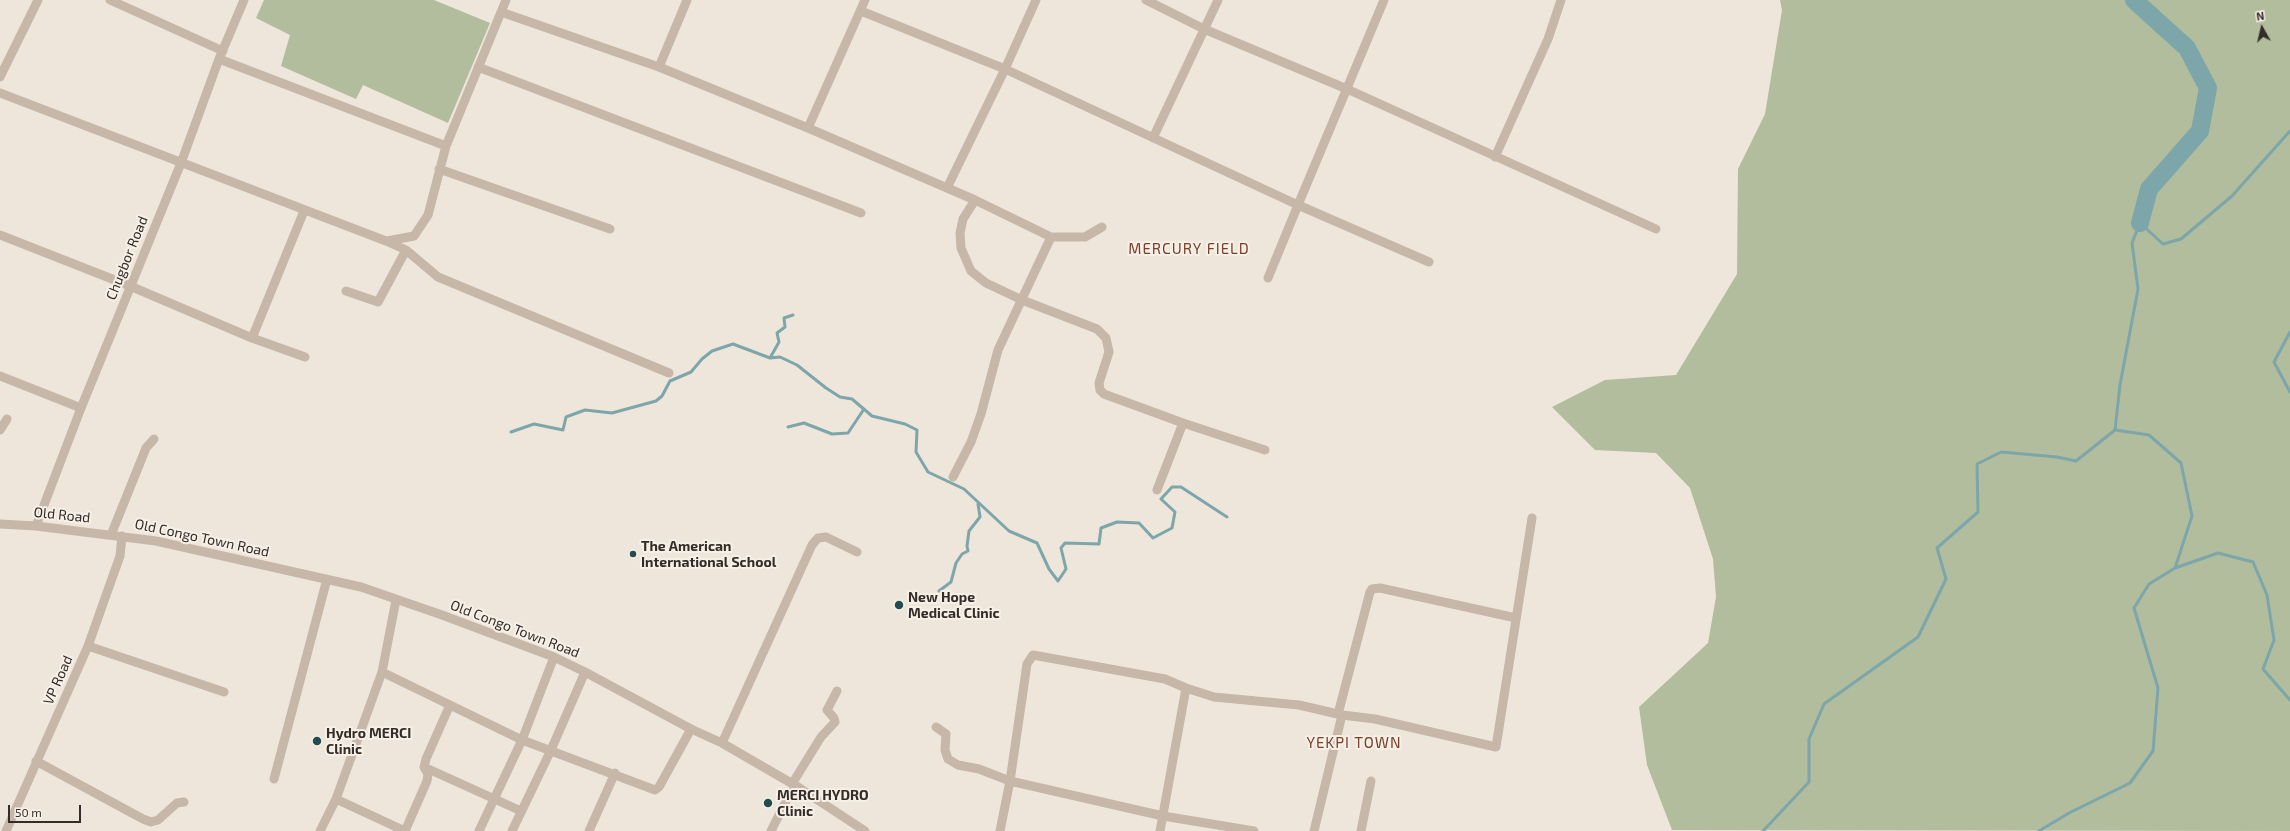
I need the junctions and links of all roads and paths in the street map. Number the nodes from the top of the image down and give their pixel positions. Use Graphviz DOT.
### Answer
graph roads {
  1 [pos="38,0"];
  2 [pos="110,0"];
  3 [pos="244,0"];
  4 [pos="506,0"];
  5 [pos="687,0"];
  6 [pos="865,0"];
  7 [pos="1036,0"];
  8 [pos="1146,0"];
  9 [pos="1218,0"];
  10 [pos="1384,0"];
  11 [pos="1562,0"];
  12 [pos="501,12"];
  13 [pos="861,12"];
  14 [pos="1204,29"];
  15 [pos="221,55"];
  16 [pos="478,66"];
  17 [pos="658,67"];
  18 [pos="1005,70"];
  19 [pos="0,77"];
  20 [pos="1347,89"];
  21 [pos="0,93"];
  22 [pos="808,128"];
  23 [pos="1154,138"];
  24 [pos="446,146"];
  25 [pos="1495,157"];
  26 [pos="181,162"];
  27 [pos="439,169"];
  28 [pos="947,188"];
  29 [pos="975,200"];
  30 [pos="1298,205"];
  31 [pos="304,211"];
  32 [pos="860,213"];
  33 [pos="1102,227"];
  34 [pos="610,228"];
  35 [pos="1656,229"];
  36 [pos="0,235"];
  37 [pos="1051,237"];
  38 [pos="386,241"];
  39 [pos="406,250"];
  40 [pos="1429,262"];
  41 [pos="1268,278"];
  42 [pos="130,286"];
  43 [pos="346,291"];
  44 [pos="1022,300"];
  45 [pos="252,338"];
  46 [pos="305,357"];
  47 [pos="668,373"];
  48 [pos="0,376"];
  49 [pos="81,408"];
  50 [pos="7,419"];
  51 [pos="1183,423"];
  52 [pos="0,430"];
  53 [pos="154,439"];
  54 [pos="1265,450"];
  55 [pos="953,477"];
  56 [pos="1157,490"];
  57 [pos="1532,518"];
  58 [pos="0,524"];
  59 [pos="36,526"];
  60 [pos="111,535"];
  61 [pos="122,536"];
  62 [pos="857,552"];
  63 [pos="327,579"];
  64 [pos="396,600"];
  65 [pos="1516,618"];
  66 [pos="88,646"];
  67 [pos="554,657"];
  68 [pos="382,672"];
  69 [pos="585,672"];
  70 [pos="1186,688"];
  71 [pos="837,691"];
  72 [pos="224,692"];
  73 [pos="449,707"];
  74 [pos="1340,715"];
  75 [pos="936,727"];
  76 [pos="692,729"];
  77 [pos="522,740"];
  78 [pos="722,743"];
  79 [pos="551,750"];
  80 [pos="36,761"];
  81 [pos="424,767"];
  82 [pos="615,773"];
  83 [pos="274,778"];
  84 [pos="1010,781"];
  85 [pos="1371,781"];
  86 [pos="795,785"];
  87 [pos="336,799"];
  88 [pos="495,800"];
  89 [pos="184,802"];
  90 [pos="521,811"];
  91 [pos="1163,816"];
  92 [pos="6,831"];
  93 [pos="320,831"];
  94 [pos="405,831"];
  95 [pos="479,831"];
  96 [pos="512,831"];
  97 [pos="589,831"];
  98 [pos="771,831"];
  99 [pos="865,831"];
  100 [pos="1000,831"];
  101 [pos="1160,831"];
  102 [pos="1254,831"];
  103 [pos="1314,831"];
  104 [pos="1361,831"];
  1 -- 19 [label="street"];
  2 -- 15 [label="street"];
  3 -- 15 [label="street, Chugbor Road"];
  4 -- 12 [label="street"];
  5 -- 17 [label="street"];
  6 -- 13 [label="street"];
  7 -- 18 [label="street"];
  8 -- 14 [label="street"];
  9 -- 14 [label="street"];
  10 -- 20 [label="street"];
  11 -- 25 [label="street"];
  12 -- 16 [label="street"];
  12 -- 17 [label="street"];
  13 -- 18 [label="street"];
  13 -- 22 [label="street"];
  14 -- 20 [label="street"];
  14 -- 23 [label="street"];
  15 -- 24 [label="street"];
  15 -- 26 [label="street, Chugbor Road"];
  16 -- 24 [label="street"];
  16 -- 32 [label="street"];
  17 -- 22 [label="street"];
  18 -- 23 [label="street"];
  18 -- 28 [label="street"];
  20 -- 25 [label="street"];
  20 -- 30 [label="street"];
  21 -- 26 [label="street"];
  22 -- 28 [label="street"];
  23 -- 30 [label="street"];
  24 -- 27 [label="street"];
  25 -- 35 [label="street"];
  26 -- 31 [label="street"];
  26 -- 42 [label="street, Chugbor Road"];
  27 -- 34 [label="street"];
  27 -- 38 [label="street"];
  28 -- 29 [label="street"];
  29 -- 37 [label="street"];
  29 -- 44 [label="street"];
  30 -- 40 [label="street"];
  30 -- 41 [label="street"];
  31 -- 38 [label="street"];
  31 -- 45 [label="street"];
  33 -- 37 [label="street"];
  36 -- 42 [label="street"];
  37 -- 44 [label="street"];
  38 -- 39 [label="street"];
  39 -- 43 [label="street"];
  39 -- 47 [label="street"];
  42 -- 45 [label="street"];
  42 -- 49 [label="street, Chugbor Road"];
  44 -- 51 [label="street"];
  44 -- 55 [label="street"];
  45 -- 46 [label="street"];
  48 -- 49 [label="street"];
  49 -- 59 [label="street, Chugbor Road"];
  50 -- 52 [label="street"];
  51 -- 54 [label="street"];
  51 -- 56 [label="street"];
  53 -- 60 [label="street"];
  57 -- 65 [label="street"];
  58 -- 59 [label="street, Old Road"];
  59 -- 60 [label="street, Old Road"];
  60 -- 61 [label="street, Old Road"];
  61 -- 63 [label="street, Old Congo Town Road"];
  61 -- 66 [label="street, VP Road"];
  62 -- 78 [label="street"];
  63 -- 64 [label="street, Old Congo Town Road"];
  63 -- 83 [label="street"];
  64 -- 67 [label="street, Old Congo Town Road"];
  64 -- 68 [label="street"];
  65 -- 74 [label="street"];
  65 -- 74 [label="street"];
  66 -- 72 [label="street"];
  66 -- 80 [label="street, VP Road"];
  67 -- 69 [label="street, Old Congo Town Road"];
  67 -- 77 [label="street"];
  68 -- 73 [label="street"];
  68 -- 87 [label="street"];
  69 -- 76 [label="street, Old Congo Town Road"];
  69 -- 79 [label="street"];
  70 -- 74 [label="street"];
  70 -- 84 [label="street"];
  70 -- 91 [label="street"];
  71 -- 86 [label="street"];
  73 -- 77 [label="street"];
  73 -- 81 [label="street"];
  74 -- 103 [label="street"];
  75 -- 84 [label="street"];
  76 -- 78 [label="street, Old Congo Town Road"];
  76 -- 82 [label="street"];
  77 -- 79 [label="street"];
  77 -- 88 [label="street"];
  78 -- 86 [label="street, Old Congo Town Road"];
  79 -- 82 [label="street"];
  79 -- 90 [label="street"];
  80 -- 89 [label="street"];
  80 -- 92 [label="street, VP Road"];
  81 -- 88 [label="street"];
  81 -- 94 [label="street"];
  82 -- 97 [label="street"];
  84 -- 91 [label="street"];
  84 -- 100 [label="street"];
  85 -- 104 [label="street"];
  86 -- 98 [label="street"];
  86 -- 99 [label="street, Old Congo Town Road"];
  87 -- 93 [label="street"];
  87 -- 94 [label="street"];
  88 -- 90 [label="street"];
  88 -- 95 [label="street"];
  90 -- 96 [label="street"];
  91 -- 101 [label="street"];
  91 -- 102 [label="street"];
}
